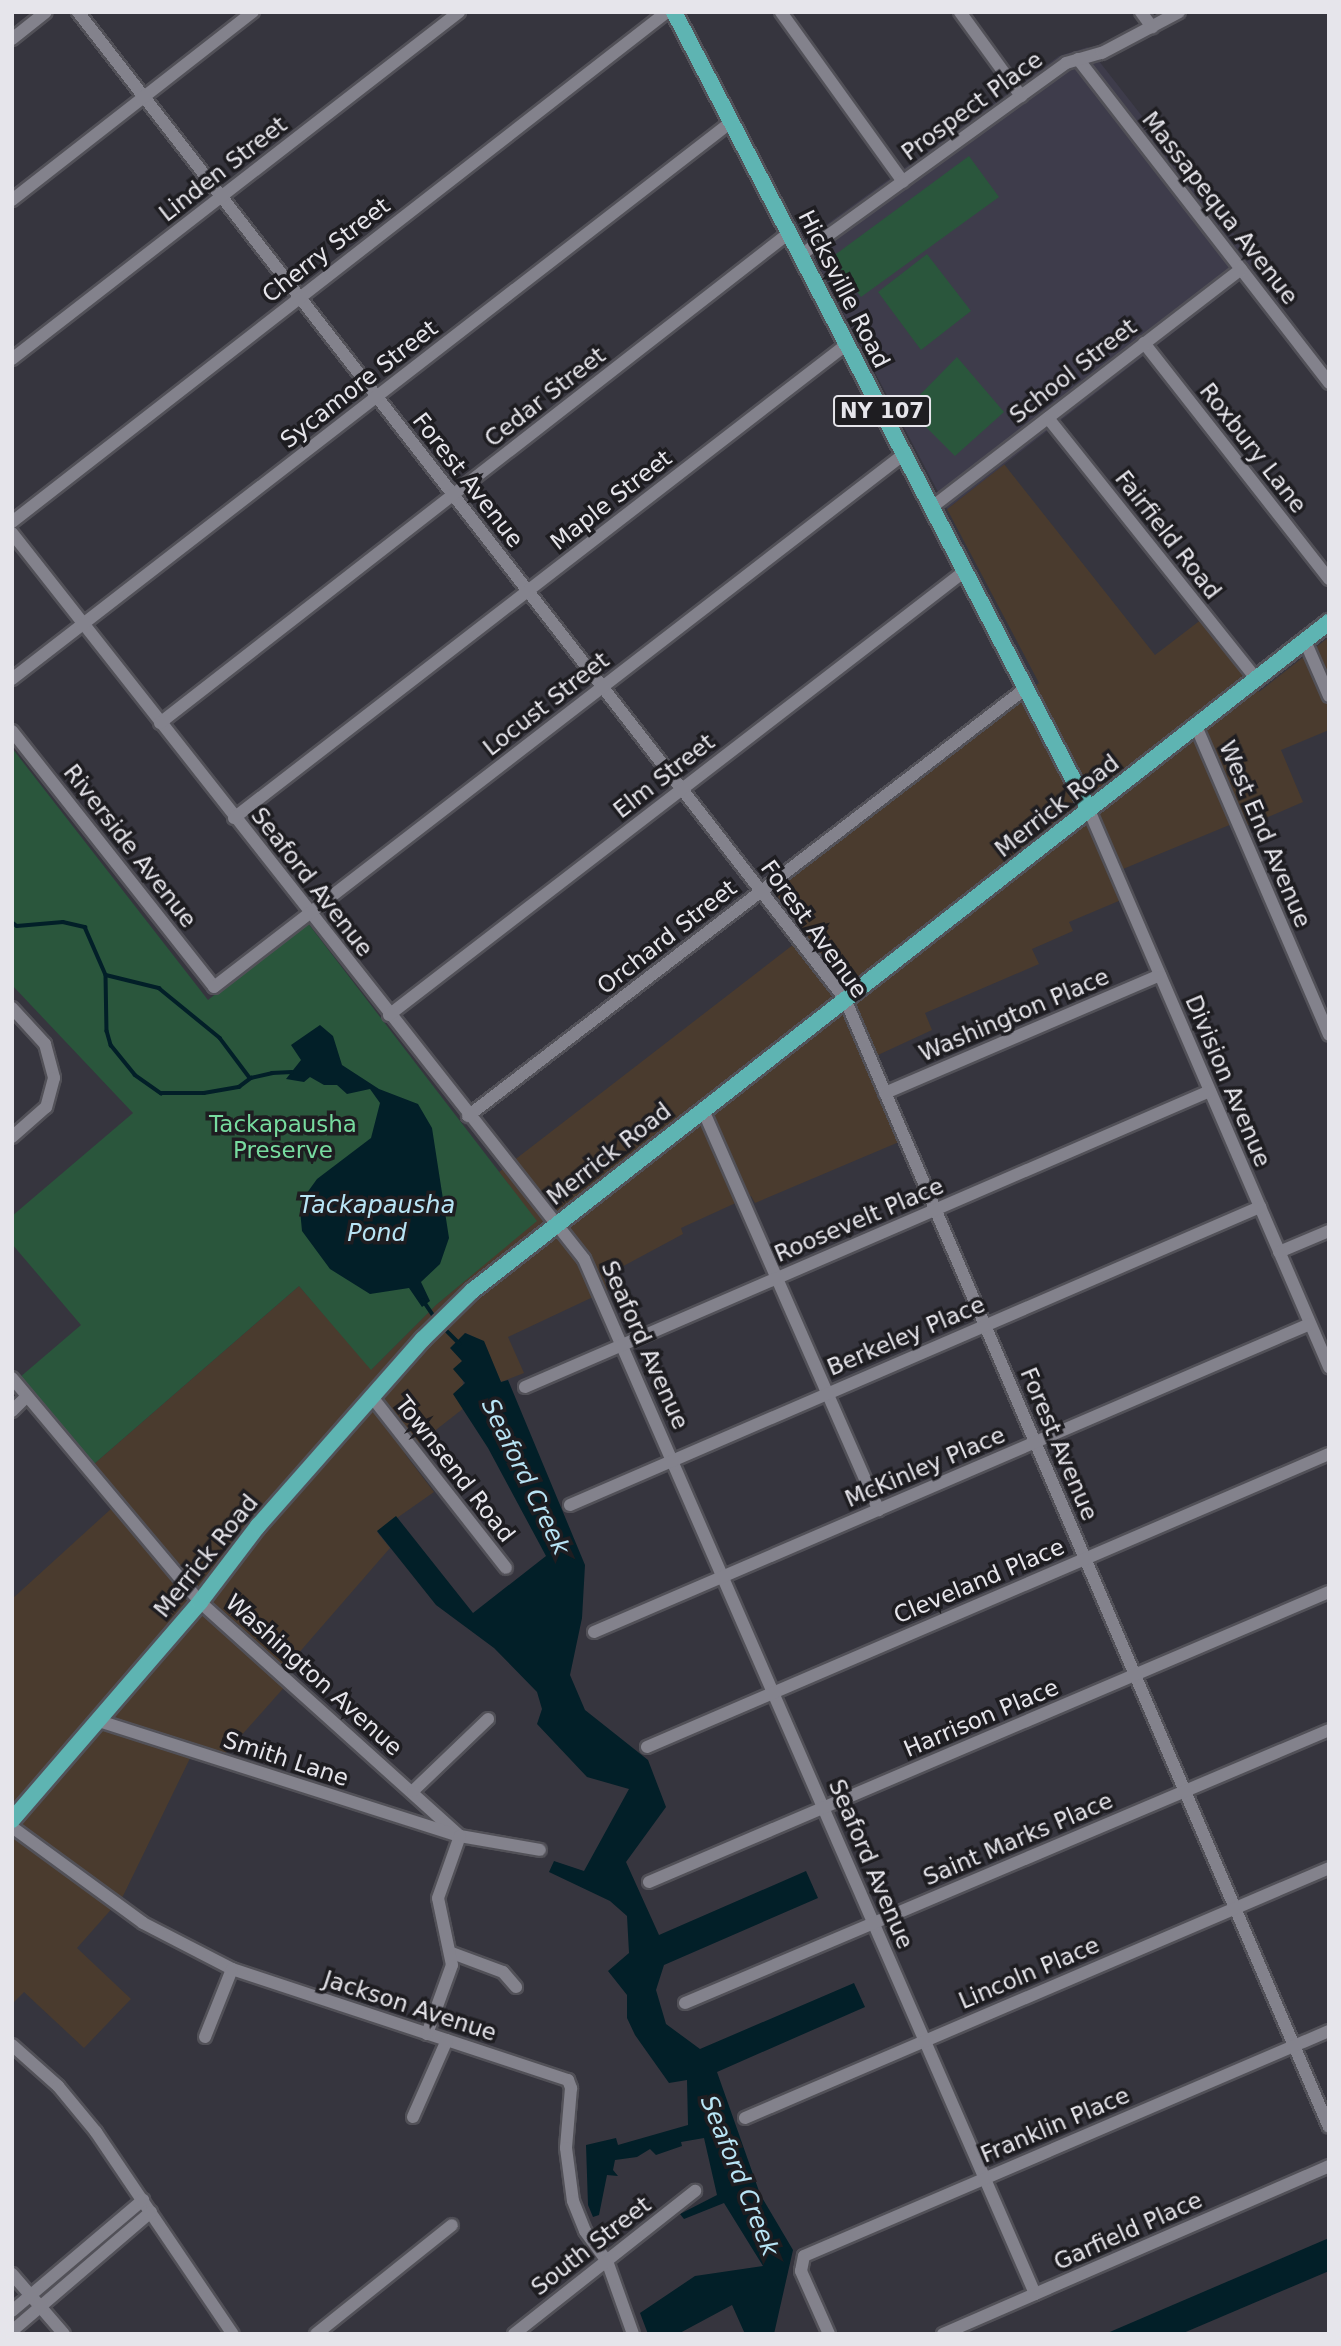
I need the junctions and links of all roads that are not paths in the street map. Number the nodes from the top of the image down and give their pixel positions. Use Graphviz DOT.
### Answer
graph roads {
  1 [pos="47,12"];
  2 [pos="78,12"];
  3 [pos="253,12"];
  4 [pos="459,12"];
  5 [pos="667,12"];
  6 [pos="674,12"];
  7 [pos="781,12"];
  8 [pos="960,12"];
  9 [pos="1141,12"];
  10 [pos="1179,12"];
  11 [pos="1152,27"];
  12 [pos="12,39"];
  13 [pos="1078,59"];
  14 [pos="1021,96"];
  15 [pos="144,97"];
  16 [pos="731,122"];
  17 [pos="903,182"];
  18 [pos="221,197"];
  19 [pos="12,200"];
  20 [pos="789,233"];
  21 [pos="801,255"];
  22 [pos="1241,269"];
  23 [pos="299,297"];
  24 [pos="1144,343"];
  25 [pos="846,344"];
  26 [pos="12,359"];
  27 [pos="1329,383"];
  28 [pos="377,397"];
  29 [pos="1048,418"];
  30 [pos="904,454"];
  31 [pos="453,495"];
  32 [pos="932,507"];
  33 [pos="12,522"];
  34 [pos="12,533"];
  35 [pos="965,571"];
  36 [pos="1329,579"];
  37 [pos="528,591"];
  38 [pos="1329,622"];
  39 [pos="84,625"];
  40 [pos="1305,641"];
  41 [pos="1256,679"];
  42 [pos="12,680"];
  43 [pos="603,687"];
  44 [pos="1026,688"];
  45 [pos="1329,696"];
  46 [pos="160,723"];
  47 [pos="1196,726"];
  48 [pos="12,731"];
  49 [pos="682,789"];
  50 [pos="1089,810"];
  51 [pos="234,818"];
  52 [pos="761,891"];
  53 [pos="310,914"];
  54 [pos="1160,975"];
  55 [pos="214,987"];
  56 [pos="845,999"];
  57 [pos="12,1008"];
  58 [pos="389,1015"];
  59 [pos="1329,1035"];
  60 [pos="1210,1091"];
  61 [pos="885,1093"];
  62 [pos="704,1110"];
  63 [pos="468,1116"];
  64 [pos="12,1137"];
  65 [pos="1260,1208"];
  66 [pos="935,1210"];
  67 [pos="554,1225"];
  68 [pos="1329,1231"];
  69 [pos="1279,1252"];
  70 [pos="779,1277"];
  71 [pos="1310,1324"];
  72 [pos="985,1326"];
  73 [pos="622,1344"];
  74 [pos="1329,1367"];
  75 [pos="12,1378"];
  76 [pos="524,1387"];
  77 [pos="829,1392"];
  78 [pos="27,1396"];
  79 [pos="372,1397"];
  80 [pos="12,1411"];
  81 [pos="1035,1443"];
  82 [pos="1329,1454"];
  83 [pos="673,1460"];
  84 [pos="570,1505"];
  85 [pos="879,1510"];
  86 [pos="1085,1559"];
  87 [pos="506,1568"];
  88 [pos="723,1577"];
  89 [pos="1329,1592"];
  90 [pos="200,1602"];
  91 [pos="594,1632"];
  92 [pos="1135,1675"];
  93 [pos="774,1692"];
  94 [pos="488,1719"];
  95 [pos="99,1721"];
  96 [pos="1329,1730"];
  97 [pos="647,1746"];
  98 [pos="413,1791"];
  99 [pos="1185,1791"];
  100 [pos="824,1807"];
  101 [pos="12,1820"];
  102 [pos="12,1826"];
  103 [pos="460,1836"];
  104 [pos="540,1850"];
  105 [pos="1329,1868"];
  106 [pos="649,1882"];
  107 [pos="1235,1908"];
  108 [pos="874,1923"];
  109 [pos="452,1953"];
  110 [pos="232,1969"];
  111 [pos="516,1987"];
  112 [pos="685,2003"];
  113 [pos="1329,2031"];
  114 [pos="427,2034"];
  115 [pos="205,2036"];
  116 [pos="447,2040"];
  117 [pos="925,2040"];
  118 [pos="12,2045"];
  119 [pos="1294,2046"];
  120 [pos="412,2118"];
  121 [pos="746,2118"];
  122 [pos="1329,2127"];
  123 [pos="1329,2166"];
  124 [pos="985,2178"];
  125 [pos="695,2191"];
  126 [pos="143,2200"];
  127 [pos="151,2212"];
  128 [pos="452,2225"];
  129 [pos="607,2261"];
  130 [pos="12,2274"];
  131 [pos="1035,2294"];
  132 [pos="31,2296"];
  133 [pos="40,2307"];
  134 [pos="12,2311"];
  135 [pos="12,2331"];
  136 [pos="64,2334"];
  137 [pos="233,2334"];
  138 [pos="316,2334"];
  139 [pos="514,2334"];
  140 [pos="633,2334"];
  141 [pos="830,2334"];
  142 [pos="943,2334"];
  1 -- 12 [label="street"];
  2 -- 15 [label="street, Forest Avenue"];
  3 -- 15 [label="street"];
  4 -- 18 [label="street, Linden Street"];
  5 -- 23 [label="street, Cherry Street"];
  6 -- 16 [label="main road, Hicksville Road / NY 107"];
  7 -- 17 [label="street"];
  8 -- 14 [label="street"];
  9 -- 11 [label="street"];
  10 -- 11 [label="street, Prospect Place"];
  11 -- 13 [label="street, Prospect Place"];
  13 -- 14 [label="street, Prospect Place"];
  13 -- 22 [label="street, Massapequa Avenue"];
  14 -- 17 [label="street, Prospect Place"];
  15 -- 18 [label="street, Forest Avenue"];
  15 -- 19 [label="street"];
  16 -- 20 [label="main road, Hicksville Road / NY 107"];
  16 -- 28 [label="street, Sycamore Street"];
  17 -- 21 [label="street, Prospect Place"];
  18 -- 23 [label="street, Forest Avenue"];
  18 -- 26 [label="street, Linden Street"];
  20 -- 21 [label="main road, Hicksville Road / NY 107"];
  20 -- 31 [label="street, Cedar Street"];
  21 -- 25 [label="main road, Hicksville Road / NY 107"];
  22 -- 24 [label="street, School Street"];
  22 -- 27 [label="street, Massapequa Avenue"];
  23 -- 28 [label="street, Forest Avenue"];
  23 -- 33 [label="street, Cherry Street"];
  24 -- 29 [label="street, School Street"];
  24 -- 36 [label="street, Roxbury Lane"];
  25 -- 30 [label="main road, Hicksville Road / NY 107"];
  25 -- 37 [label="street, Maple Street"];
  28 -- 31 [label="street, Forest Avenue"];
  28 -- 39 [label="street, Sycamore Street"];
  29 -- 32 [label="street, School Street"];
  29 -- 41 [label="street, Fairfield Road"];
  30 -- 32 [label="main road, Hicksville Road / NY 107"];
  30 -- 43 [label="street, Locust Street"];
  31 -- 37 [label="street, Forest Avenue"];
  31 -- 46 [label="street, Cedar Street"];
  32 -- 35 [label="main road, Hicksville Road / NY 107"];
  34 -- 39 [label="street, Seaford Avenue"];
  35 -- 44 [label="main road, Hicksville Road / NY 107"];
  35 -- 49 [label="street, Elm Street"];
  37 -- 43 [label="street, Forest Avenue"];
  37 -- 51 [label="street, Maple Street"];
  38 -- 40 [label="main road, Merrick Road"];
  39 -- 42 [label="street, Sycamore Street"];
  39 -- 46 [label="street, Seaford Avenue"];
  40 -- 41 [label="main road, Merrick Road"];
  40 -- 45 [label="street"];
  41 -- 47 [label="main road, Merrick Road"];
  43 -- 49 [label="street, Forest Avenue"];
  43 -- 53 [label="street, Locust Street"];
  44 -- 50 [label="main road, Hicksville Road / NY 107"];
  44 -- 52 [label="street, Orchard Street"];
  46 -- 51 [label="street, Seaford Avenue"];
  47 -- 50 [label="main road, Merrick Road"];
  47 -- 59 [label="street, West End Avenue"];
  48 -- 55 [label="street, Riverside Avenue"];
  49 -- 52 [label="street, Forest Avenue"];
  49 -- 58 [label="street, Elm Street"];
  50 -- 54 [label="street, Division Avenue"];
  50 -- 56 [label="main road, Merrick Road"];
  51 -- 53 [label="street, Seaford Avenue"];
  52 -- 56 [label="street, Forest Avenue"];
  52 -- 63 [label="street, Orchard Street"];
  53 -- 55 [label="street, Locust Street"];
  53 -- 58 [label="street, Seaford Avenue"];
  54 -- 60 [label="street, Division Avenue"];
  54 -- 61 [label="street, Washington Place"];
  56 -- 61 [label="street, Forest Avenue"];
  56 -- 62 [label="main road, Merrick Road"];
  57 -- 64 [label="street"];
  58 -- 63 [label="street, Seaford Avenue"];
  60 -- 65 [label="street, Division Avenue"];
  60 -- 66 [label="street, Roosevelt Place"];
  61 -- 66 [label="street, Forest Avenue"];
  62 -- 67 [label="main road, Merrick Road"];
  62 -- 70 [label="street"];
  63 -- 67 [label="street, Seaford Avenue"];
  65 -- 69 [label="street, Division Avenue"];
  65 -- 72 [label="street, Berkeley Place"];
  66 -- 70 [label="street, Roosevelt Place"];
  66 -- 72 [label="street, Forest Avenue"];
  67 -- 73 [label="street, Seaford Avenue"];
  67 -- 79 [label="main road, Merrick Road"];
  68 -- 69 [label="street"];
  69 -- 71 [label="street, Division Avenue"];
  70 -- 73 [label="street, Roosevelt Place"];
  70 -- 77 [label="street"];
  71 -- 74 [label="street, Division Avenue"];
  71 -- 81 [label="street, McKinley Place"];
  72 -- 77 [label="street, Berkeley Place"];
  72 -- 81 [label="street, Forest Avenue"];
  73 -- 76 [label="street, Roosevelt Place"];
  73 -- 83 [label="street, Seaford Avenue"];
  75 -- 78 [label="street, Washington Avenue"];
  77 -- 83 [label="street, Berkeley Place"];
  77 -- 85 [label="street"];
  78 -- 80 [label="street"];
  78 -- 90 [label="street, Washington Avenue"];
  79 -- 87 [label="street, Townsend Road"];
  79 -- 90 [label="main road, Merrick Road"];
  81 -- 85 [label="street, McKinley Place"];
  81 -- 86 [label="street, Forest Avenue"];
  82 -- 86 [label="street, Cleveland Place"];
  83 -- 84 [label="street, Berkeley Place"];
  83 -- 88 [label="street, Seaford Avenue"];
  85 -- 88 [label="street, McKinley Place"];
  86 -- 92 [label="street, Forest Avenue"];
  86 -- 93 [label="street, Cleveland Place"];
  88 -- 91 [label="street, McKinley Place"];
  88 -- 93 [label="street, Seaford Avenue"];
  89 -- 92 [label="street, Harrison Place"];
  90 -- 95 [label="main road, Merrick Road"];
  90 -- 98 [label="street, Washington Avenue"];
  92 -- 99 [label="street, Forest Avenue"];
  92 -- 100 [label="street, Harrison Place"];
  93 -- 97 [label="street, Cleveland Place"];
  93 -- 100 [label="street, Seaford Avenue"];
  94 -- 98 [label="street"];
  95 -- 101 [label="main road, Merrick Road"];
  95 -- 103 [label="street, Smith Lane"];
  96 -- 99 [label="street, Saint Marks Place"];
  98 -- 103 [label="street, Washington Avenue"];
  99 -- 107 [label="street, Forest Avenue"];
  99 -- 108 [label="street, Saint Marks Place"];
  100 -- 106 [label="street, Harrison Place"];
  100 -- 108 [label="street, Seaford Avenue"];
  102 -- 110 [label="street, Jackson Avenue"];
  103 -- 104 [label="street, Smith Lane"];
  103 -- 109 [label="street"];
  105 -- 107 [label="street, Lincoln Place"];
  107 -- 117 [label="street, Lincoln Place"];
  107 -- 119 [label="street, Forest Avenue"];
  108 -- 112 [label="street, Saint Marks Place"];
  108 -- 117 [label="street, Seaford Avenue"];
  109 -- 111 [label="street"];
  109 -- 114 [label="street"];
  110 -- 114 [label="street, Jackson Avenue"];
  110 -- 115 [label="street"];
  113 -- 119 [label="street, Franklin Place"];
  114 -- 116 [label="street, Jackson Avenue"];
  116 -- 120 [label="street"];
  116 -- 129 [label="street, Jackson Avenue"];
  117 -- 121 [label="street, Lincoln Place"];
  117 -- 124 [label="street, Seaford Avenue"];
  118 -- 126 [label="street"];
  119 -- 122 [label="street, Forest Avenue"];
  119 -- 124 [label="street, Franklin Place"];
  123 -- 131 [label="street, Garfield Place"];
  124 -- 131 [label="street, Seaford Avenue"];
  124 -- 141 [label="street, Franklin Place"];
  125 -- 129 [label="street, South Street"];
  126 -- 127 [label="street"];
  126 -- 132 [label="street"];
  127 -- 133 [label="street"];
  127 -- 137 [label="street"];
  128 -- 138 [label="street"];
  129 -- 139 [label="street, South Street"];
  129 -- 140 [label="street, Jackson Avenue"];
  130 -- 132 [label="street"];
  131 -- 142 [label="street, Garfield Place"];
  132 -- 133 [label="street"];
  132 -- 134 [label="street"];
  133 -- 135 [label="street"];
  133 -- 136 [label="street"];
}
